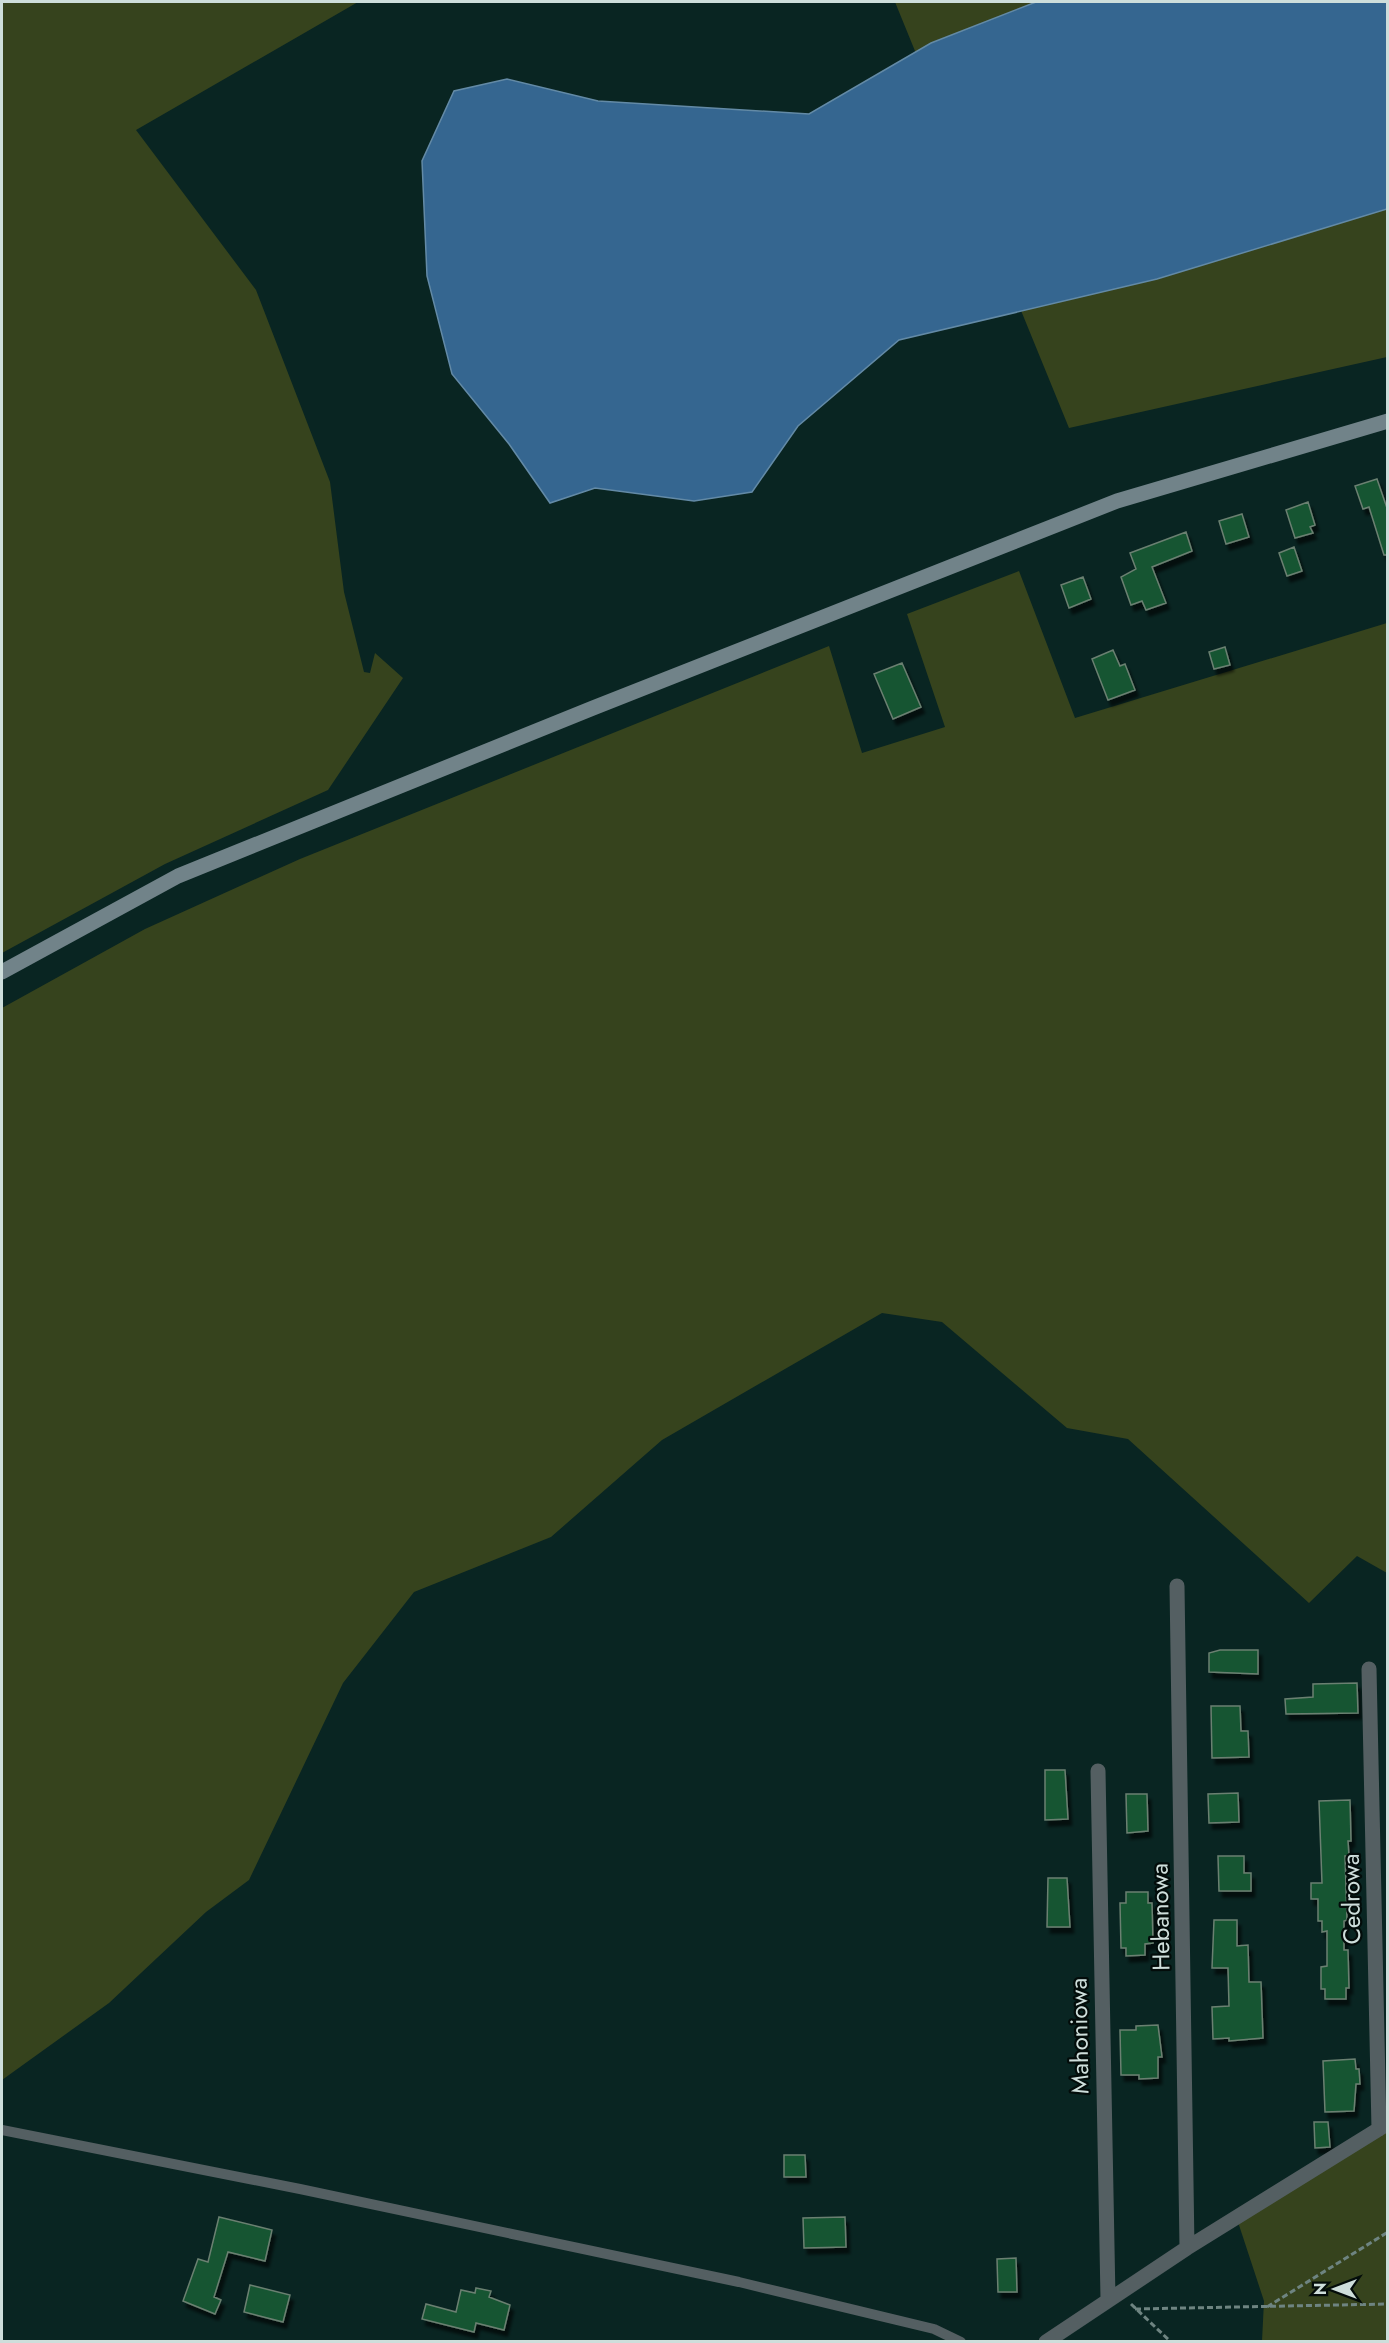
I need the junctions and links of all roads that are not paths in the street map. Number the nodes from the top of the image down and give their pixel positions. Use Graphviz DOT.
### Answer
graph roads {
  1 [pos="1388,421"];
  2 [pos="2,972"];
  3 [pos="1178,1586"];
  4 [pos="1369,1669"];
  5 [pos="1098,1771"];
  6 [pos="1383,2126"];
  7 [pos="2,2130"];
  8 [pos="1187,2248"];
  9 [pos="1113,2296"];
  10 [pos="961,2342"];
  11 [pos="1046,2342"];
  1 -- 2 [label="main road"];
  3 -- 8 [label="street, Hebanowa"];
  4 -- 6 [label="street, Cedrowa"];
  5 -- 9 [label="street, Mahoniowa"];
  6 -- 8 [label="street"];
  7 -- 10 [label="lane"];
  8 -- 9 [label="street"];
  9 -- 11 [label="street"];
}
